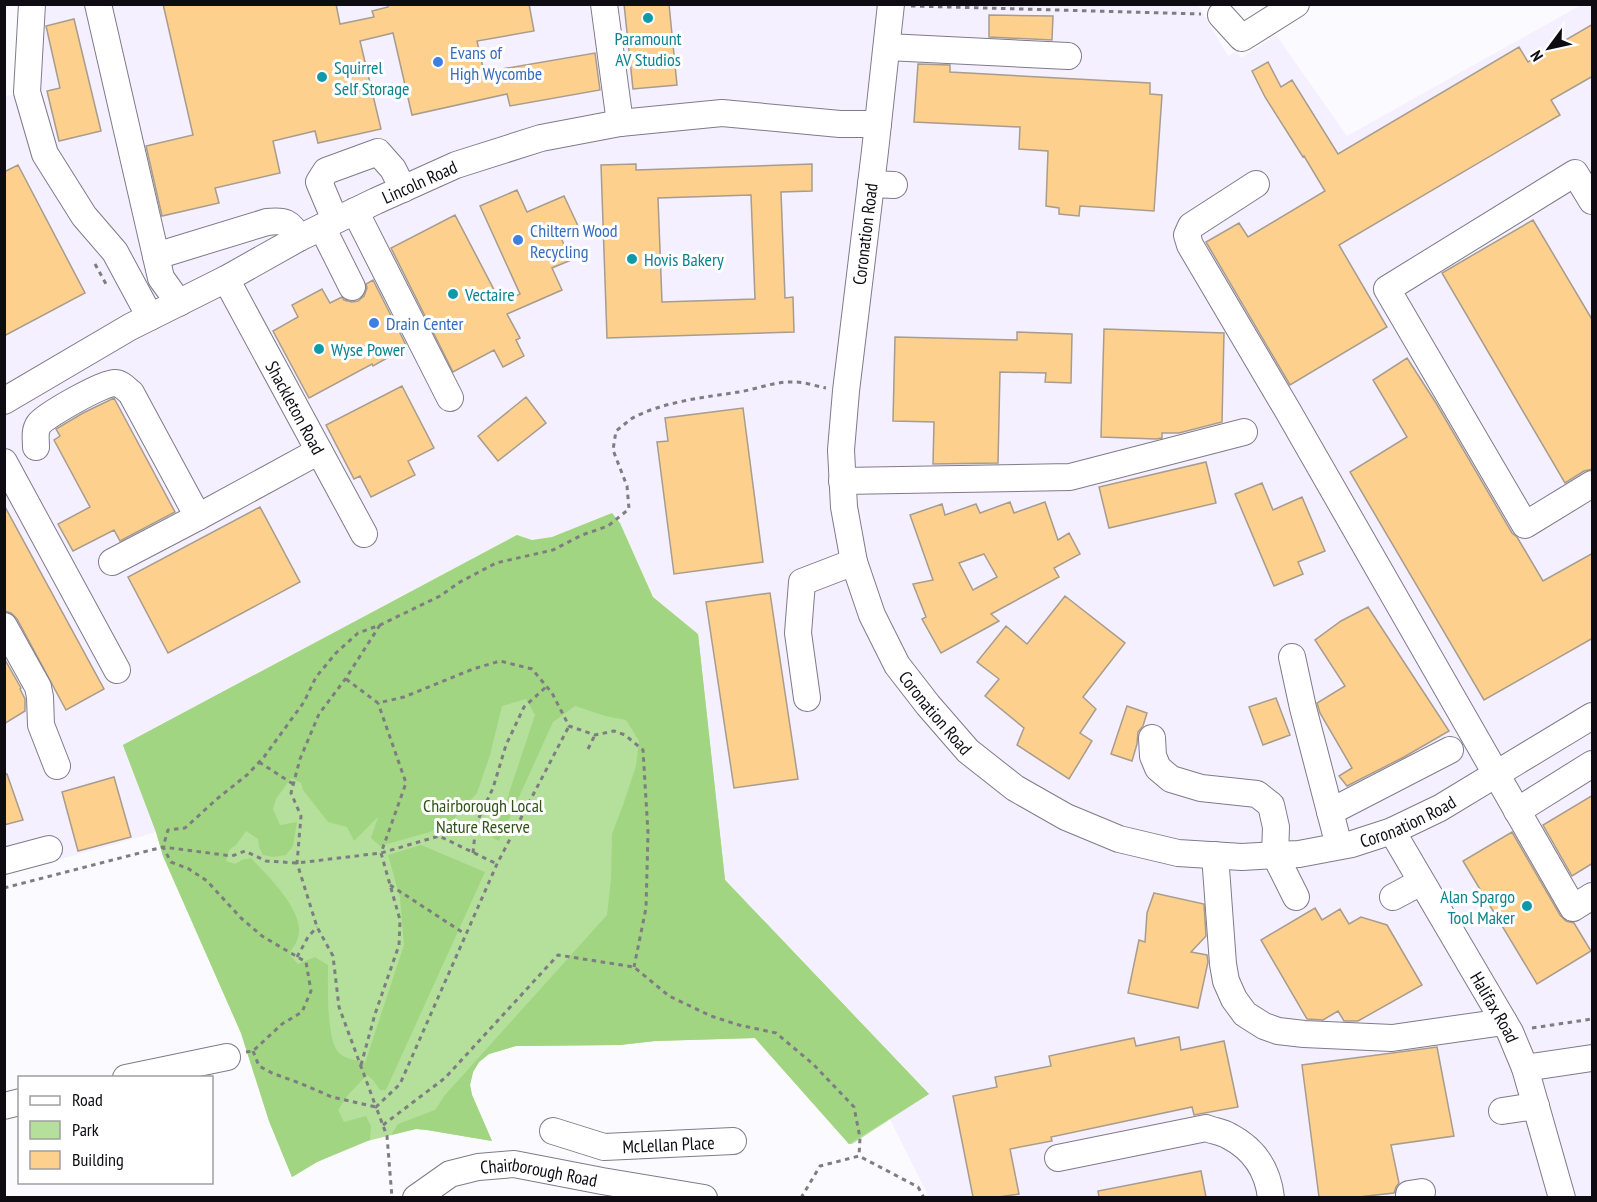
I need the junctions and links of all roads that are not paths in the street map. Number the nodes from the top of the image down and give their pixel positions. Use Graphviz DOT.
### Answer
graph roads {
  1 [pos="32,4"];
  2 [pos="98,4"];
  3 [pos="604,4"];
  4 [pos="1296,4"];
  5 [pos="891,5"];
  6 [pos="1221,15"];
  7 [pos="886,47"];
  8 [pos="1068,56"];
  9 [pos="620,123"];
  10 [pos="878,124"];
  11 [pos="1256,184"];
  12 [pos="403,189"];
  13 [pos="1593,201"];
  14 [pos="338,219"];
  15 [pos="299,238"];
  16 [pos="156,256"];
  17 [pos="226,279"];
  18 [pos="352,287"];
  19 [pos="179,303"];
  20 [pos="150,317"];
  21 [pos="450,398"];
  22 [pos="4,401"];
  23 [pos="1244,432"];
  24 [pos="36,447"];
  25 [pos="319,451"];
  26 [pos="4,462"];
  27 [pos="843,481"];
  28 [pos="1593,484"];
  29 [pos="198,517"];
  30 [pos="364,534"];
  31 [pos="112,562"];
  32 [pos="854,562"];
  33 [pos="4,626"];
  34 [pos="1292,657"];
  35 [pos="117,670"];
  36 [pos="807,698"];
  37 [pos="1593,716"];
  38 [pos="1152,738"];
  39 [pos="1450,750"];
  40 [pos="1593,764"];
  41 [pos="57,766"];
  42 [pos="1496,775"];
  43 [pos="1517,811"];
  44 [pos="1330,812"];
  45 [pos="1392,831"];
  46 [pos="1339,846"];
  47 [pos="49,849"];
  48 [pos="1215,855"];
  49 [pos="1275,855"];
  50 [pos="4,861"];
  51 [pos="1422,882"];
  52 [pos="1593,896"];
  53 [pos="1296,897"];
  54 [pos="1393,897"];
  55 [pos="1507,1027"];
  56 [pos="227,1056"];
  57 [pos="1593,1058"];
  58 [pos="1525,1068"];
  59 [pos="131,1076"];
  60 [pos="1536,1106"];
  61 [pos="1502,1111"];
  62 [pos="553,1131"];
  63 [pos="733,1141"];
  64 [pos="604,1147"];
  65 [pos="1058,1158"];
  66 [pos="602,1181"];
  67 [pos="416,1197"];
  68 [pos="704,1197"];
  69 [pos="1271,1197"];
  70 [pos="1562,1197"];
  1 -- 20 [label="street"];
  2 -- 16 [label="street"];
  3 -- 9 [label="street"];
  4 -- 6 [label="street"];
  5 -- 7 [label="street, Coronation Road"];
  7 -- 8 [label="street"];
  7 -- 10 [label="street, Coronation Road"];
  9 -- 10 [label="street, Lincoln Road"];
  9 -- 12 [label="street, Lincoln Road"];
  10 -- 27 [label="street, Coronation Road"];
  11 -- 42 [label="street"];
  12 -- 14 [label="street, Lincoln Road"];
  12 -- 14 [label="street"];
  13 -- 28 [label="street"];
  14 -- 15 [label="street, Lincoln Road"];
  14 -- 18 [label="street"];
  14 -- 21 [label="street"];
  15 -- 16 [label="street"];
  15 -- 17 [label="street, Lincoln Road"];
  16 -- 19 [label="street"];
  17 -- 19 [label="street, Lincoln Road"];
  17 -- 25 [label="street, Shackleton Road"];
  19 -- 20 [label="street, Lincoln Road"];
  20 -- 22 [label="street, Lincoln Road"];
  23 -- 27 [label="street"];
  24 -- 29 [label="street"];
  25 -- 29 [label="street"];
  25 -- 30 [label="street, Shackleton Road"];
  26 -- 35 [label="street"];
  27 -- 32 [label="street, Coronation Road"];
  29 -- 31 [label="street"];
  32 -- 36 [label="street"];
  32 -- 48 [label="street, Coronation Road"];
  33 -- 41 [label="street"];
  34 -- 44 [label="street"];
  37 -- 42 [label="street, Coronation Road"];
  38 -- 49 [label="street"];
  39 -- 44 [label="street"];
  40 -- 43 [label="street"];
  42 -- 43 [label="street"];
  42 -- 45 [label="street, Coronation Road"];
  43 -- 52 [label="street"];
  44 -- 46 [label="street"];
  45 -- 46 [label="street, Coronation Road"];
  45 -- 51 [label="street, Halifax Road"];
  46 -- 49 [label="street, Coronation Road"];
  47 -- 50 [label="street"];
  48 -- 49 [label="street, Coronation Road"];
  48 -- 55 [label="street"];
  49 -- 53 [label="street"];
  51 -- 54 [label="street"];
  51 -- 55 [label="street, Halifax Road"];
  55 -- 58 [label="street, Halifax Road"];
  56 -- 59 [label="street"];
  57 -- 58 [label="street"];
  58 -- 60 [label="street, Halifax Road"];
  60 -- 61 [label="street"];
  60 -- 70 [label="street, Halifax Road"];
  62 -- 64 [label="street, McLellan Place"];
  63 -- 64 [label="street, McLellan Place"];
  64 -- 66 [label="street, McLellan Place"];
  65 -- 69 [label="street"];
  66 -- 67 [label="street, Chairborough Road"];
  66 -- 68 [label="street, Chairborough Road"];
}
